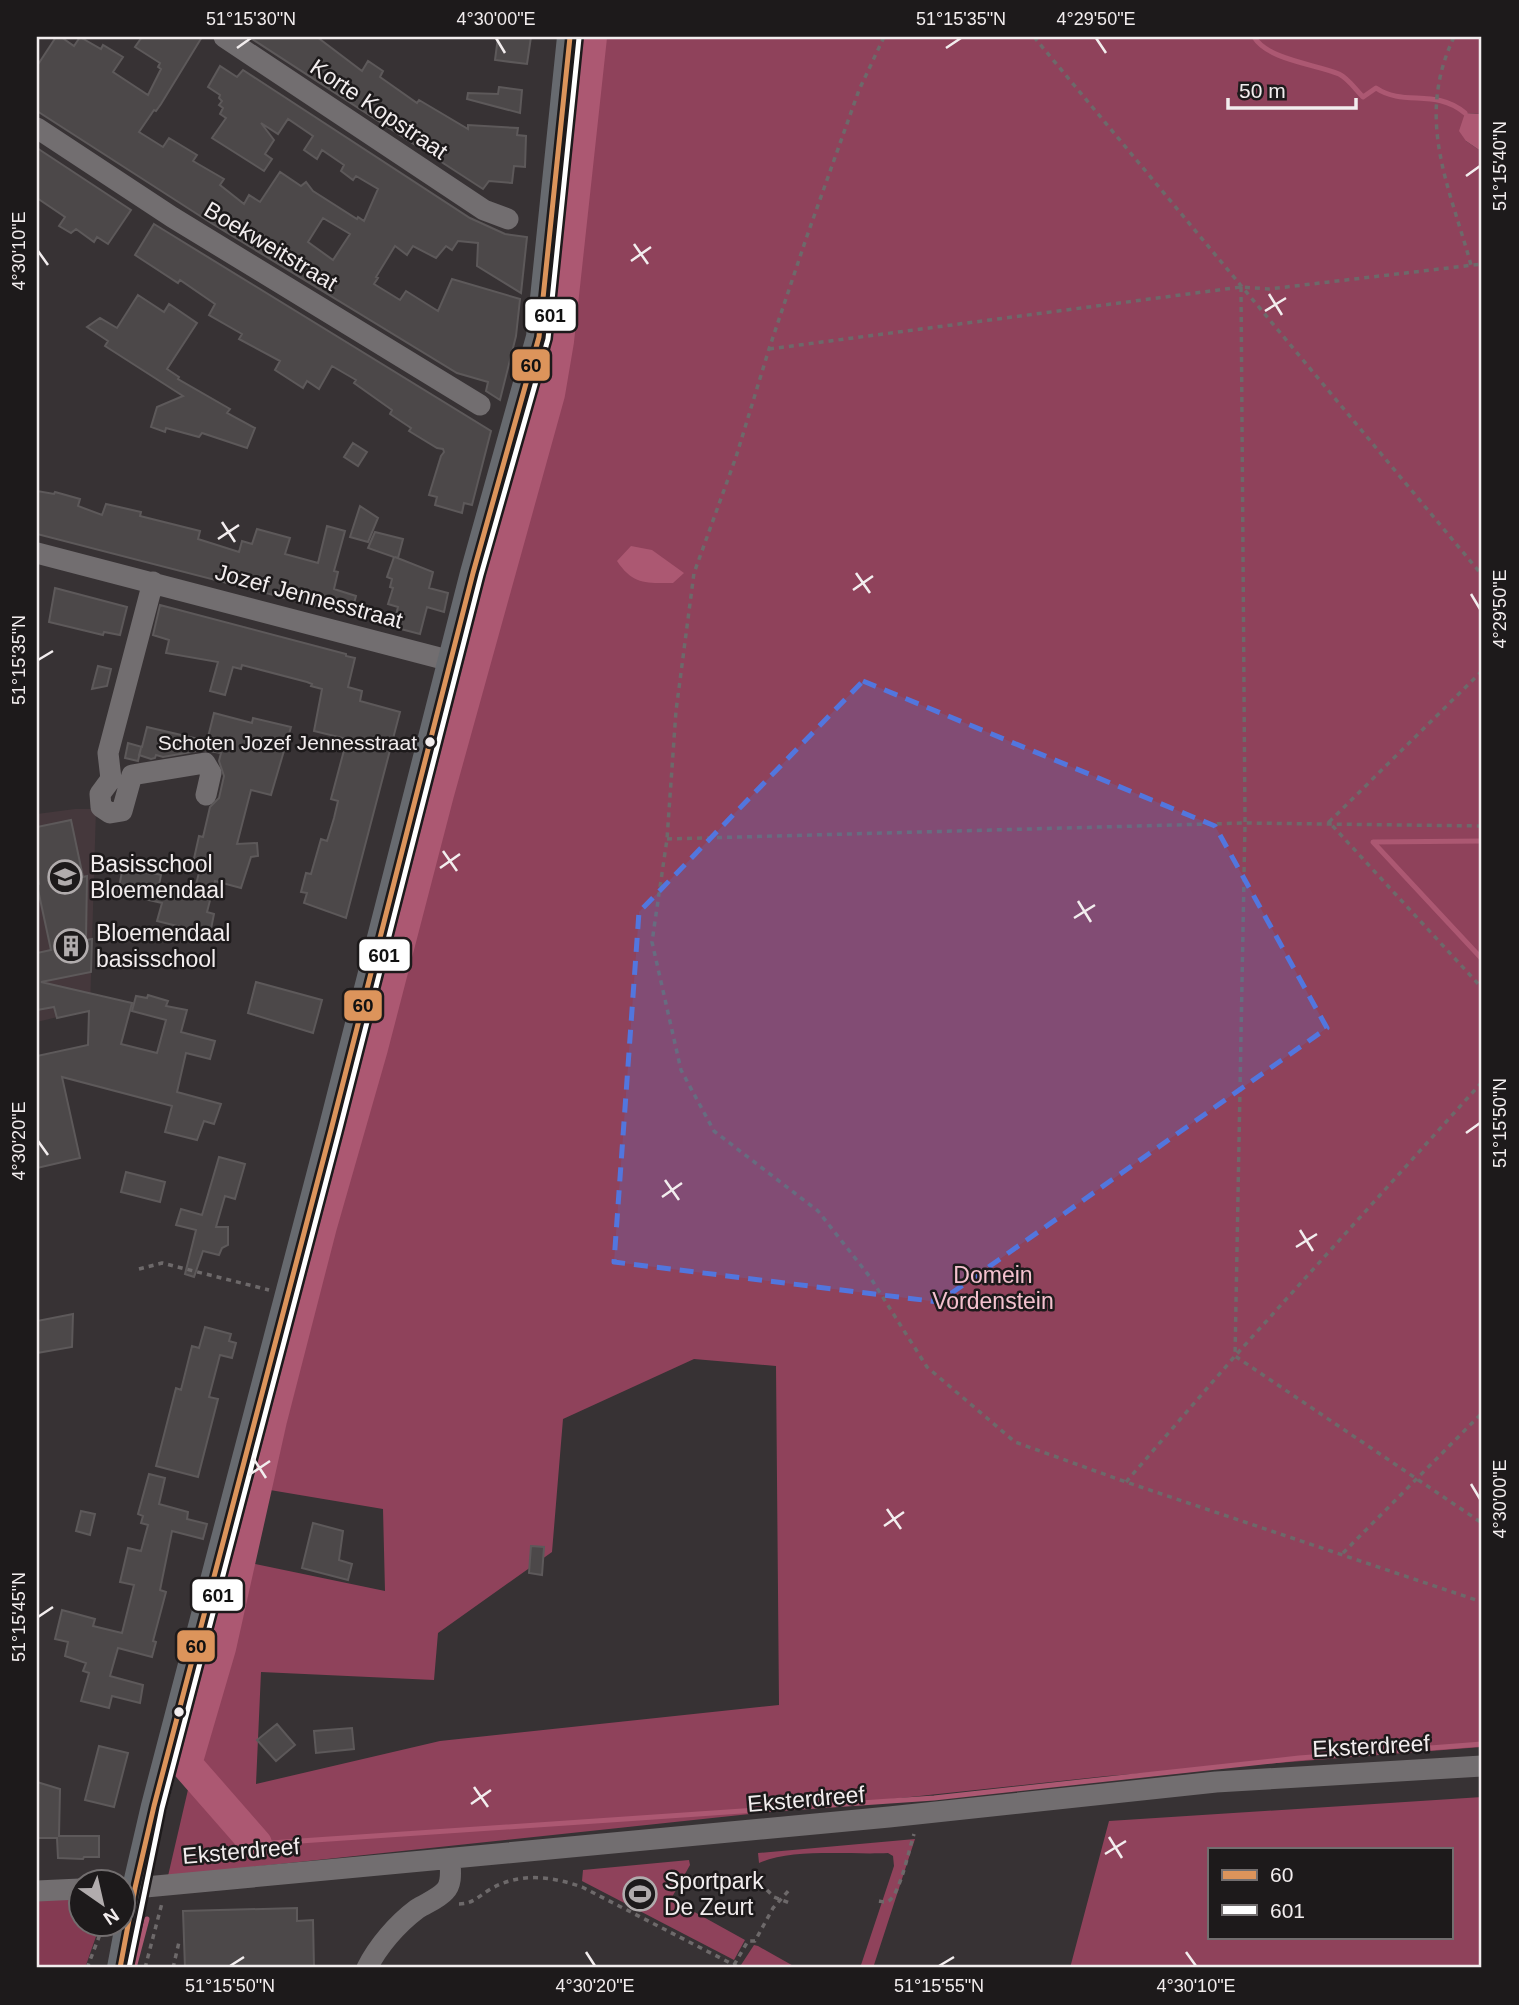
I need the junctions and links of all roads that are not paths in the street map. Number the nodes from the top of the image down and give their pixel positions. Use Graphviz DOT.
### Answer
graph roads {
  1 [pos="224,37"];
  2 [pos="570,37"];
  3 [pos="37,128"];
  4 [pos="508,219"];
  5 [pos="480,405"];
  6 [pos="37,553"];
  7 [pos="153,582"];
  8 [pos="451,662"];
  9 [pos="206,795"];
  10 [pos="1482,1766"];
  11 [pos="450,1859"];
  12 [pos="136,1884"];
  13 [pos="136,1888"];
  14 [pos="66,1890"];
  15 [pos="37,1891"];
  16 [pos="113,1938"];
  17 [pos="126,1938"];
  18 [pos="101,1968"];
  19 [pos="120,1968"];
  20 [pos="367,1968"];
  1 -- 4 [label="street, Korte Kopstraat"];
  2 -- 8 [label="main road"];
  3 -- 5 [label="street, Boekweitstraat"];
  6 -- 7 [label="street, Jozef Jennesstraat"];
  7 -- 8 [label="street, Jozef Jennesstraat"];
  7 -- 9 [label="street"];
  8 -- 12 [label="main road"];
  10 -- 11 [label="street, Eksterdreef"];
  11 -- 13 [label="street, Eksterdreef"];
  11 -- 20 [label="street"];
  14 -- 15 [label="street"];
  16 -- 18 [label="main road"];
  17 -- 19 [label="main road"];
}
